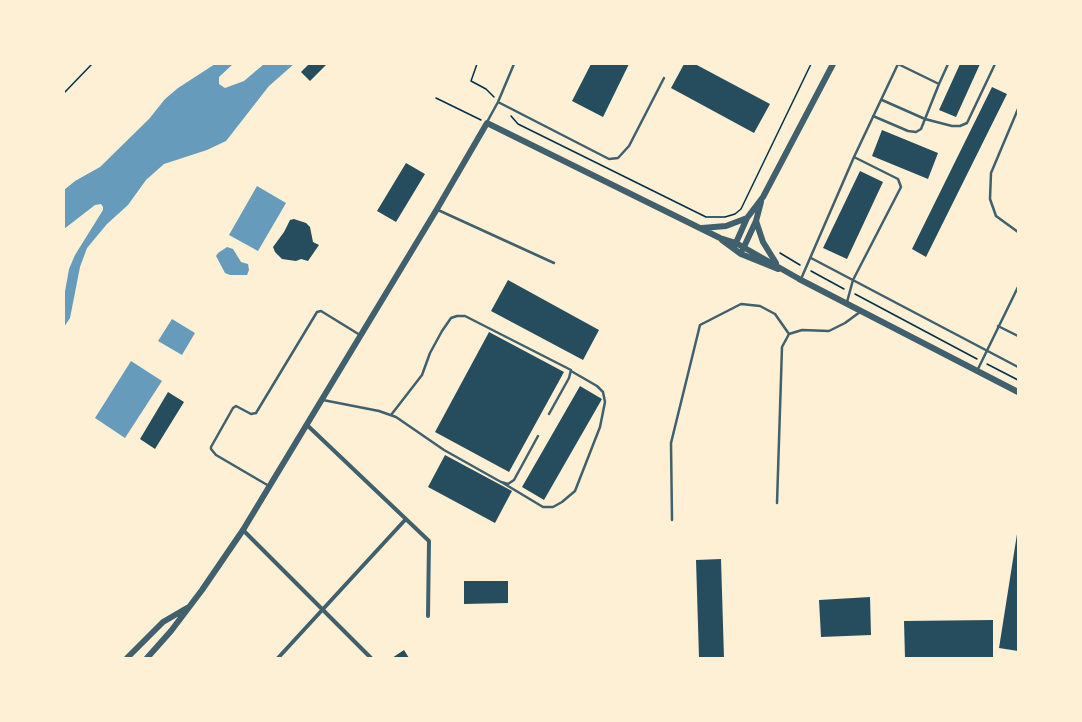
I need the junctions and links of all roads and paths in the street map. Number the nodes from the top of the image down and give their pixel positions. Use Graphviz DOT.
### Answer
graph roads {
  1 [pos="92,64"];
  2 [pos="477,64"];
  3 [pos="514,64"];
  4 [pos="811,64"];
  5 [pos="833,64"];
  6 [pos="898,64"];
  7 [pos="948,64"];
  8 [pos="995,64"];
  9 [pos="664,78"];
  10 [pos="939,84"];
  11 [pos="64,92"];
  12 [pos="436,98"];
  13 [pos="882,100"];
  14 [pos="498,102"];
  15 [pos="1018,109"];
  16 [pos="508,113"];
  17 [pos="874,116"];
  18 [pos="925,119"];
  19 [pos="486,122"];
  20 [pos="854,158"];
  21 [pos="763,197"];
  22 [pos="437,210"];
  23 [pos="747,218"];
  24 [pos="756,221"];
  25 [pos="698,227"];
  26 [pos="1018,232"];
  27 [pos="720,238"];
  28 [pos="736,243"];
  29 [pos="744,247"];
  30 [pos="733,249"];
  31 [pos="778,252"];
  32 [pos="741,254"];
  33 [pos="811,258"];
  34 [pos="554,263"];
  35 [pos="779,266"];
  36 [pos="806,268"];
  37 [pos="801,280"];
  38 [pos="853,280"];
  39 [pos="1018,287"];
  40 [pos="850,292"];
  41 [pos="846,302"];
  42 [pos="862,310"];
  43 [pos="998,326"];
  44 [pos="789,334"];
  45 [pos="361,336"];
  46 [pos="1018,336"];
  47 [pos="987,351"];
  48 [pos="982,362"];
  49 [pos="1018,367"];
  50 [pos="571,370"];
  51 [pos="977,371"];
  52 [pos="1018,380"];
  53 [pos="1018,392"];
  54 [pos="322,400"];
  55 [pos="549,414"];
  56 [pos="391,415"];
  57 [pos="307,425"];
  58 [pos="538,436"];
  59 [pos="501,482"];
  60 [pos="270,487"];
  61 [pos="778,503"];
  62 [pos="405,520"];
  63 [pos="672,520"];
  64 [pos="243,530"];
  65 [pos="188,608"];
  66 [pos="322,608"];
  67 [pos="428,616"];
  68 [pos="370,656"];
  69 [pos="127,658"];
  70 [pos="147,658"];
  71 [pos="278,658"];
  72 [pos="365,658"];
  1 -- 11 [label="path"];
  2 -- 14 [label="path"];
  3 -- 14 [label="lane"];
  4 -- 16 [label="path"];
  5 -- 21 [label="street"];
  6 -- 10 [label="lane"];
  6 -- 13 [label="lane"];
  7 -- 10 [label="lane"];
  8 -- 18 [label="lane"];
  9 -- 14 [label="lane"];
  10 -- 18 [label="lane"];
  12 -- 19 [label="path"];
  13 -- 17 [label="lane"];
  13 -- 18 [label="lane"];
  14 -- 19 [label="lane"];
  15 -- 26 [label="lane"];
  17 -- 18 [label="lane"];
  17 -- 20 [label="lane"];
  19 -- 22 [label="street"];
  19 -- 25 [label="street"];
  20 -- 33 [label="lane"];
  20 -- 38 [label="lane"];
  21 -- 23 [label="street"];
  21 -- 24 [label="street"];
  22 -- 34 [label="lane"];
  22 -- 45 [label="street"];
  23 -- 25 [label="street"];
  23 -- 28 [label="street"];
  24 -- 29 [label="street"];
  24 -- 35 [label="street"];
  25 -- 27 [label="street"];
  27 -- 28 [label="street"];
  27 -- 30 [label="street"];
  28 -- 29 [label="street"];
  28 -- 30 [label="street"];
  29 -- 32 [label="street"];
  29 -- 35 [label="street"];
  30 -- 32 [label="street"];
  31 -- 36 [label="path"];
  32 -- 37 [label="street"];
  33 -- 36 [label="lane"];
  33 -- 38 [label="lane"];
  35 -- 37 [label="street"];
  36 -- 37 [label="lane"];
  36 -- 40 [label="path"];
  37 -- 41 [label="street"];
  38 -- 40 [label="lane"];
  38 -- 47 [label="lane"];
  39 -- 43 [label="lane"];
  40 -- 41 [label="lane"];
  40 -- 48 [label="path"];
  41 -- 42 [label="street"];
  42 -- 44 [label="lane"];
  42 -- 51 [label="street"];
  43 -- 46 [label="lane"];
  43 -- 47 [label="lane"];
  44 -- 61 [label="lane"];
  44 -- 63 [label="lane"];
  45 -- 54 [label="street"];
  45 -- 60 [label="lane"];
  47 -- 48 [label="lane"];
  47 -- 49 [label="lane"];
  48 -- 51 [label="lane"];
  48 -- 52 [label="path"];
  50 -- 55 [label="lane"];
  50 -- 56 [label="lane"];
  50 -- 59 [label="lane"];
  51 -- 53 [label="street"];
  54 -- 56 [label="lane"];
  54 -- 57 [label="street"];
  56 -- 59 [label="lane"];
  57 -- 60 [label="street"];
  57 -- 62 [label="street"];
  58 -- 59 [label="lane"];
  60 -- 64 [label="street"];
  62 -- 66 [label="street"];
  62 -- 67 [label="street"];
  64 -- 65 [label="street"];
  64 -- 66 [label="street"];
  65 -- 69 [label="street"];
  65 -- 70 [label="street"];
  66 -- 68 [label="street"];
  66 -- 71 [label="street"];
  68 -- 72 [label="street"];
}
